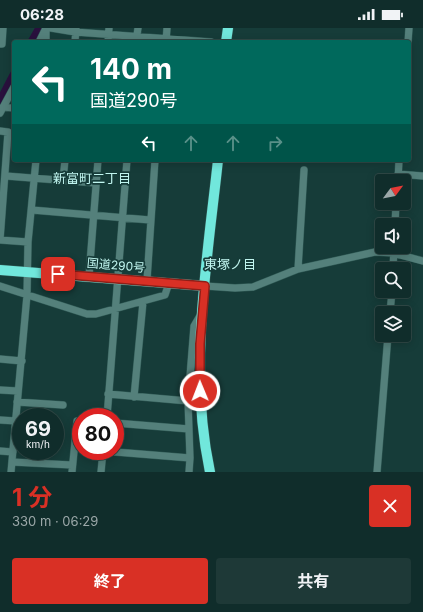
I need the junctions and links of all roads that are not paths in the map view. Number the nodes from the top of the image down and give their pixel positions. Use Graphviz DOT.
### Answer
graph roads {
  1 [pos="3,28"];
  2 [pos="46,28"];
  3 [pos="51,28"];
  4 [pos="138,28"];
  5 [pos="167,28"];
  6 [pos="228,28"];
  7 [pos="409,28"];
  8 [pos="76,30"];
  9 [pos="108,31"];
  10 [pos="137,39"];
  11 [pos="40,40"];
  12 [pos="46,40"];
  13 [pos="75,40"];
  14 [pos="166,40"];
  15 [pos="226,40"];
  16 [pos="408,40"];
  17 [pos="0,44"];
  18 [pos="12,90"];
  19 [pos="12,108"];
  20 [pos="1,110"];
  21 [pos="0,131"];
  22 [pos="36,162"];
  23 [pos="65,162"];
  24 [pos="98,162"];
  25 [pos="127,162"];
  26 [pos="155,162"];
  27 [pos="218,162"];
  28 [pos="399,162"];
  29 [pos="304,170"];
  30 [pos="398,174"];
  31 [pos="6,176"];
  32 [pos="423,176"];
  33 [pos="35,177"];
  34 [pos="411,177"];
  35 [pos="63,180"];
  36 [pos="96,183"];
  37 [pos="32,210"];
  38 [pos="94,215"];
  39 [pos="122,218"];
  40 [pos="150,220"];
  41 [pos="28,242"];
  42 [pos="375,252"];
  43 [pos="404,254"];
  44 [pos="423,261"];
  45 [pos="298,269"];
  46 [pos="0,270"];
  47 [pos="26,272"];
  48 [pos="89,276"];
  49 [pos="117,278"];
  50 [pos="147,280"];
  51 [pos="169,283"];
  52 [pos="0,286"];
  53 [pos="205,286"];
  54 [pos="27,295"];
  55 [pos="143,302"];
  56 [pos="116,309"];
  57 [pos="202,311"];
  58 [pos="387,342"];
  59 [pos="0,359"];
  60 [pos="22,361"];
  61 [pos="0,390"];
  62 [pos="18,391"];
  63 [pos="108,394"];
  64 [pos="134,397"];
  65 [pos="188,401"];
  66 [pos="17,402"];
  67 [pos="63,405"];
  68 [pos="17,408"];
  69 [pos="107,408"];
  70 [pos="0,420"];
  71 [pos="12,421"];
  72 [pos="124,424"];
  73 [pos="189,429"];
  74 [pos="0,452"];
  75 [pos="12,452"];
  76 [pos="124,453"];
  77 [pos="190,458"];
  78 [pos="102,460"];
  79 [pos="12,462"];
  80 [pos="72,469"];
  81 [pos="11,472"];
  82 [pos="101,472"];
  83 [pos="189,472"];
  84 [pos="210,472"];
  85 [pos="377,472"];
  1 -- 17 [label="street"];
  2 -- 11 [label="street"];
  2 -- 12 [label="street"];
  3 -- 8 [label="street"];
  4 -- 10 [label="street"];
  5 -- 14 [label="street"];
  6 -- 15 [label="highway"];
  7 -- 16 [label="street"];
  8 -- 9 [label="street"];
  8 -- 13 [label="street"];
  9 -- 10 [label="street"];
  10 -- 14 [label="street"];
  18 -- 20 [label="street"];
  19 -- 20 [label="street"];
  21 -- 31 [label="street"];
  22 -- 33 [label="street"];
  23 -- 35 [label="street"];
  24 -- 36 [label="street"];
  25 -- 39 [label="street"];
  26 -- 40 [label="street"];
  27 -- 53 [label="highway"];
  28 -- 30 [label="street"];
  29 -- 45 [label="street"];
  31 -- 33 [label="street"];
  31 -- 41 [label="street"];
  32 -- 34 [label="street"];
  33 -- 35 [label="street"];
  33 -- 37 [label="street"];
  35 -- 36 [label="street"];
  36 -- 38 [label="street"];
  37 -- 38 [label="street"];
  37 -- 41 [label="street"];
  38 -- 39 [label="street"];
  38 -- 48 [label="street"];
  39 -- 40 [label="street"];
  39 -- 49 [label="street"];
  40 -- 50 [label="street"];
  41 -- 47 [label="street"];
  42 -- 45 [label="street"];
  43 -- 44 [label="street"];
  45 -- 53 [label="street"];
  46 -- 47 [label="highway, 国道290号"];
  47 -- 48 [label="highway, 国道290号"];
  47 -- 54 [label="street"];
  48 -- 49 [label="highway, 国道290号"];
  49 -- 50 [label="highway, 国道290号"];
  49 -- 56 [label="street"];
  50 -- 51 [label="highway, 国道290号"];
  51 -- 53 [label="highway, 国道290号"];
  51 -- 55 [label="street"];
  52 -- 54 [label="street"];
  53 -- 57 [label="highway"];
  54 -- 56 [label="street"];
  54 -- 60 [label="street"];
  55 -- 56 [label="street"];
  55 -- 64 [label="street"];
  56 -- 63 [label="street"];
  57 -- 65 [label="street"];
  57 -- 84 [label="highway"];
  58 -- 85 [label="street"];
  59 -- 60 [label="street"];
  60 -- 62 [label="street"];
  61 -- 62 [label="street"];
  62 -- 66 [label="street"];
  63 -- 64 [label="street"];
  63 -- 69 [label="street"];
  64 -- 65 [label="street"];
  65 -- 73 [label="street"];
  66 -- 67 [label="street"];
  66 -- 68 [label="street"];
  70 -- 71 [label="street"];
  72 -- 73 [label="street"];
  73 -- 77 [label="street"];
  74 -- 75 [label="street"];
  76 -- 77 [label="street"];
  77 -- 83 [label="street"];
  78 -- 82 [label="street"];
  79 -- 80 [label="street"];
  79 -- 81 [label="street"];
}
